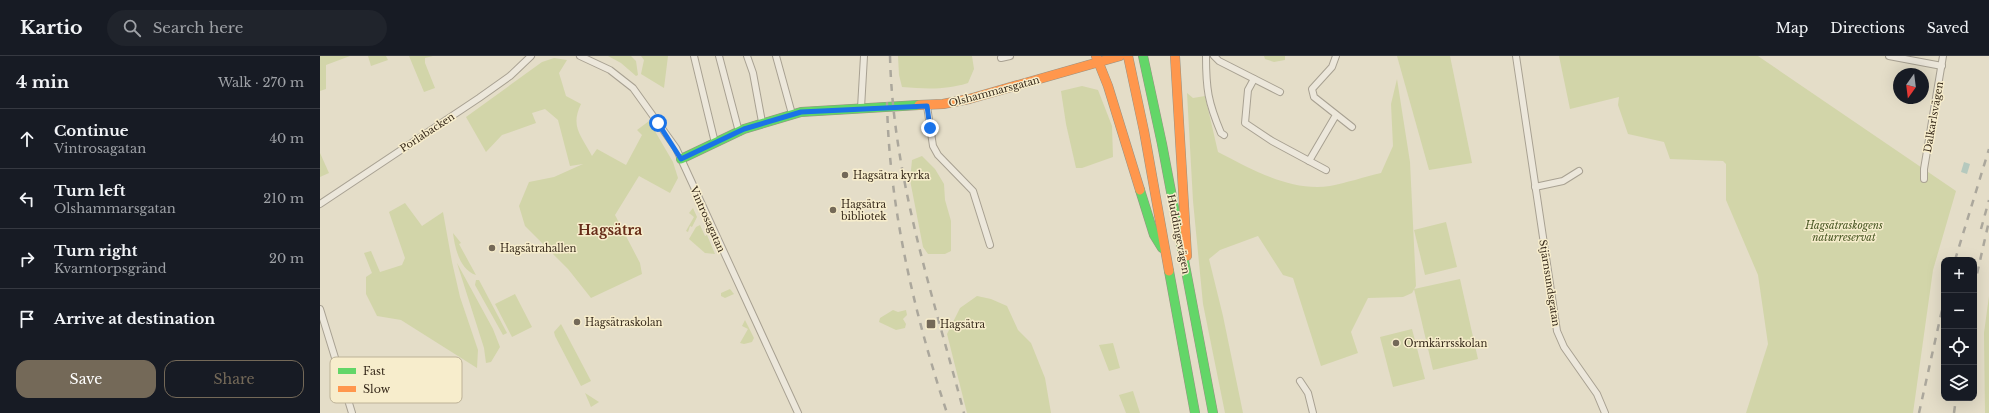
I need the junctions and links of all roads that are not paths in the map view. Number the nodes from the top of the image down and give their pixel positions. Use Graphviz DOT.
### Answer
graph roads {
  1 [pos="531,56"];
  2 [pos="580,56"];
  3 [pos="694,56"];
  4 [pos="718,56"];
  5 [pos="747,56"];
  6 [pos="776,56"];
  7 [pos="864,56"];
  8 [pos="1010,56"];
  9 [pos="1120,56"];
  10 [pos="1128,56"];
  11 [pos="1143,56"];
  12 [pos="1175,56"];
  13 [pos="1206,56"];
  14 [pos="1214,56"];
  15 [pos="1336,56"];
  16 [pos="1516,56"];
  17 [pos="1889,56"];
  18 [pos="1944,56"];
  19 [pos="1001,58"];
  20 [pos="1097,59"];
  21 [pos="1942,66"];
  22 [pos="1254,79"];
  23 [pos="1280,92"];
  24 [pos="927,106"];
  25 [pos="861,108"];
  26 [pos="792,114"];
  27 [pos="1336,115"];
  28 [pos="762,122"];
  29 [pos="1352,127"];
  30 [pos="739,132"];
  31 [pos="1224,135"];
  32 [pos="715,143"];
  33 [pos="681,159"];
  34 [pos="1310,161"];
  35 [pos="1326,170"];
  36 [pos="1579,171"];
  37 [pos="1924,179"];
  38 [pos="1535,187"];
  39 [pos="320,204"];
  40 [pos="990,245"];
  41 [pos="1166,255"];
  42 [pos="1186,274"];
  43 [pos="320,309"];
  44 [pos="327,331"];
  45 [pos="320,333"];
  46 [pos="335,357"];
  47 [pos="1300,381"];
  48 [pos="349,403"];
  49 [pos="352,413"];
  50 [pos="798,413"];
  51 [pos="1195,413"];
  52 [pos="1213,413"];
  53 [pos="1313,413"];
  54 [pos="1605,413"];
  1 -- 39 [label="street, Porlabacken"];
  2 -- 33 [label="street, Vintrosagatan"];
  3 -- 32 [label="street"];
  4 -- 30 [label="street"];
  5 -- 28 [label="street"];
  6 -- 26 [label="street"];
  7 -- 25 [label="street"];
  8 -- 19 [label="street"];
  9 -- 20 [label="main road, Olshammarsgatan"];
  10 -- 41 [label="main road, Huddingevägen"];
  11 -- 42 [label="main road, Huddingevägen"];
  12 -- 42 [label="main road"];
  13 -- 31 [label="street"];
  14 -- 22 [label="street"];
  15 -- 27 [label="street"];
  16 -- 38 [label="street, Stjärnsundsgatan"];
  17 -- 21 [label="street"];
  18 -- 21 [label="street, Dalkarlsvägen"];
  20 -- 24 [label="main road, Olshammarsgatan"];
  20 -- 41 [label="main road"];
  21 -- 37 [label="street, Dalkarlsvägen"];
  22 -- 23 [label="street"];
  22 -- 34 [label="street"];
  24 -- 25 [label="main road, Olshammarsgatan"];
  24 -- 40 [label="street"];
  25 -- 26 [label="main road, Olshammarsgatan"];
  26 -- 28 [label="main road, Olshammarsgatan"];
  27 -- 29 [label="street"];
  27 -- 34 [label="street"];
  28 -- 30 [label="main road, Olshammarsgatan"];
  30 -- 32 [label="main road, Olshammarsgatan"];
  32 -- 33 [label="main road, Olshammarsgatan"];
  33 -- 50 [label="street, Vintrosagatan"];
  34 -- 35 [label="street"];
  36 -- 38 [label="street"];
  38 -- 54 [label="street, Stjärnsundsgatan"];
  41 -- 51 [label="main road, Huddingevägen"];
  42 -- 52 [label="main road, Huddingevägen"];
  43 -- 44 [label="street"];
  44 -- 45 [label="street"];
  44 -- 46 [label="street"];
  47 -- 53 [label="street"];
  48 -- 49 [label="street"];
}
